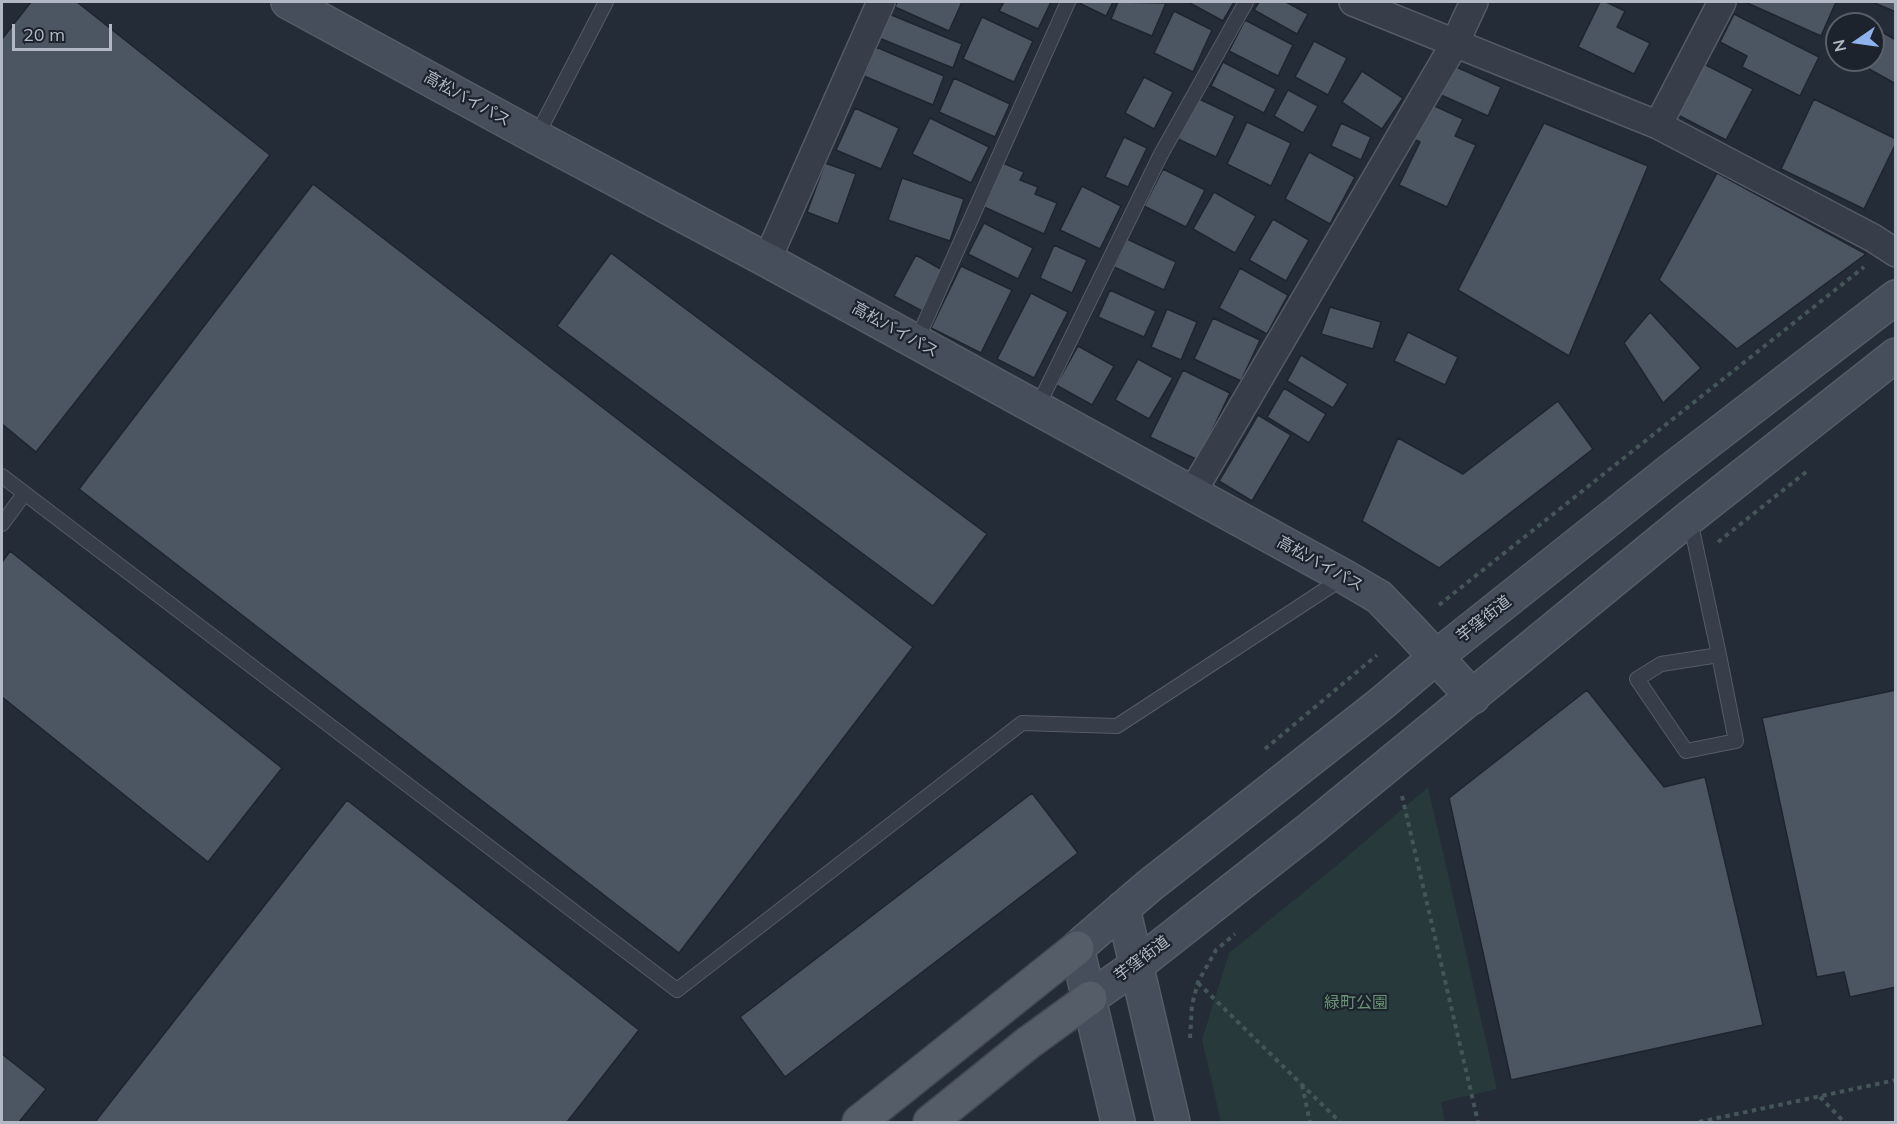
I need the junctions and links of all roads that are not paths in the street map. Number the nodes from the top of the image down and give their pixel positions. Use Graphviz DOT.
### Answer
graph roads {
  1 [pos="288,2"];
  2 [pos="606,2"];
  3 [pos="881,2"];
  4 [pos="1068,2"];
  5 [pos="1246,2"];
  6 [pos="1353,2"];
  7 [pos="1474,2"];
  8 [pos="1722,2"];
  9 [pos="1455,43"];
  10 [pos="1658,125"];
  11 [pos="536,137"];
  12 [pos="1892,250"];
  13 [pos="767,260"];
  14 [pos="1896,297"];
  15 [pos="916,342"];
  16 [pos="1896,355"];
  17 [pos="1037,408"];
  18 [pos="2,476"];
  19 [pos="1192,493"];
  20 [pos="24,494"];
  21 [pos="1689,518"];
  22 [pos="2,524"];
  23 [pos="1345,577"];
  24 [pos="1719,655"];
  25 [pos="1436,657"];
  26 [pos="1473,697"];
  27 [pos="1123,908"];
  28 [pos="1077,948"];
  29 [pos="1137,965"];
  30 [pos="1090,998"];
  31 [pos="859,1122"];
  32 [pos="930,1122"];
  33 [pos="1118,1122"];
  34 [pos="1173,1122"];
  1 -- 11 [label="street, 高松バイパス"];
  2 -- 11 [label="lane"];
  3 -- 13 [label="street"];
  4 -- 15 [label="lane"];
  5 -- 17 [label="lane"];
  6 -- 9 [label="street"];
  7 -- 9 [label="street"];
  8 -- 10 [label="street"];
  9 -- 10 [label="street"];
  9 -- 19 [label="street"];
  10 -- 12 [label="street"];
  11 -- 13 [label="street, 高松バイパス"];
  13 -- 15 [label="street, 高松バイパス"];
  14 -- 25 [label="street, 芋窪街道"];
  15 -- 17 [label="street, 高松バイパス"];
  16 -- 21 [label="street, 芋窪街道"];
  17 -- 19 [label="street, 高松バイパス"];
  18 -- 20 [label="lane"];
  19 -- 23 [label="street, 高松バイパス"];
  20 -- 22 [label="lane"];
  20 -- 23 [label="lane"];
  21 -- 24 [label="lane"];
  21 -- 26 [label="street, 芋窪街道"];
  23 -- 25 [label="street, 高松バイパス"];
  24 -- 24 [label="lane"];
  25 -- 26 [label="street, 高松バイパス"];
  25 -- 27 [label="street, 芋窪街道"];
  26 -- 29 [label="street, 芋窪街道"];
  27 -- 28 [label="street, 芋窪街道"];
  27 -- 29 [label="street"];
  28 -- 30 [label="street"];
  28 -- 31 [label="main road"];
  29 -- 30 [label="street, 芋窪街道"];
  29 -- 34 [label="street"];
  30 -- 32 [label="main road"];
  30 -- 33 [label="street"];
}
